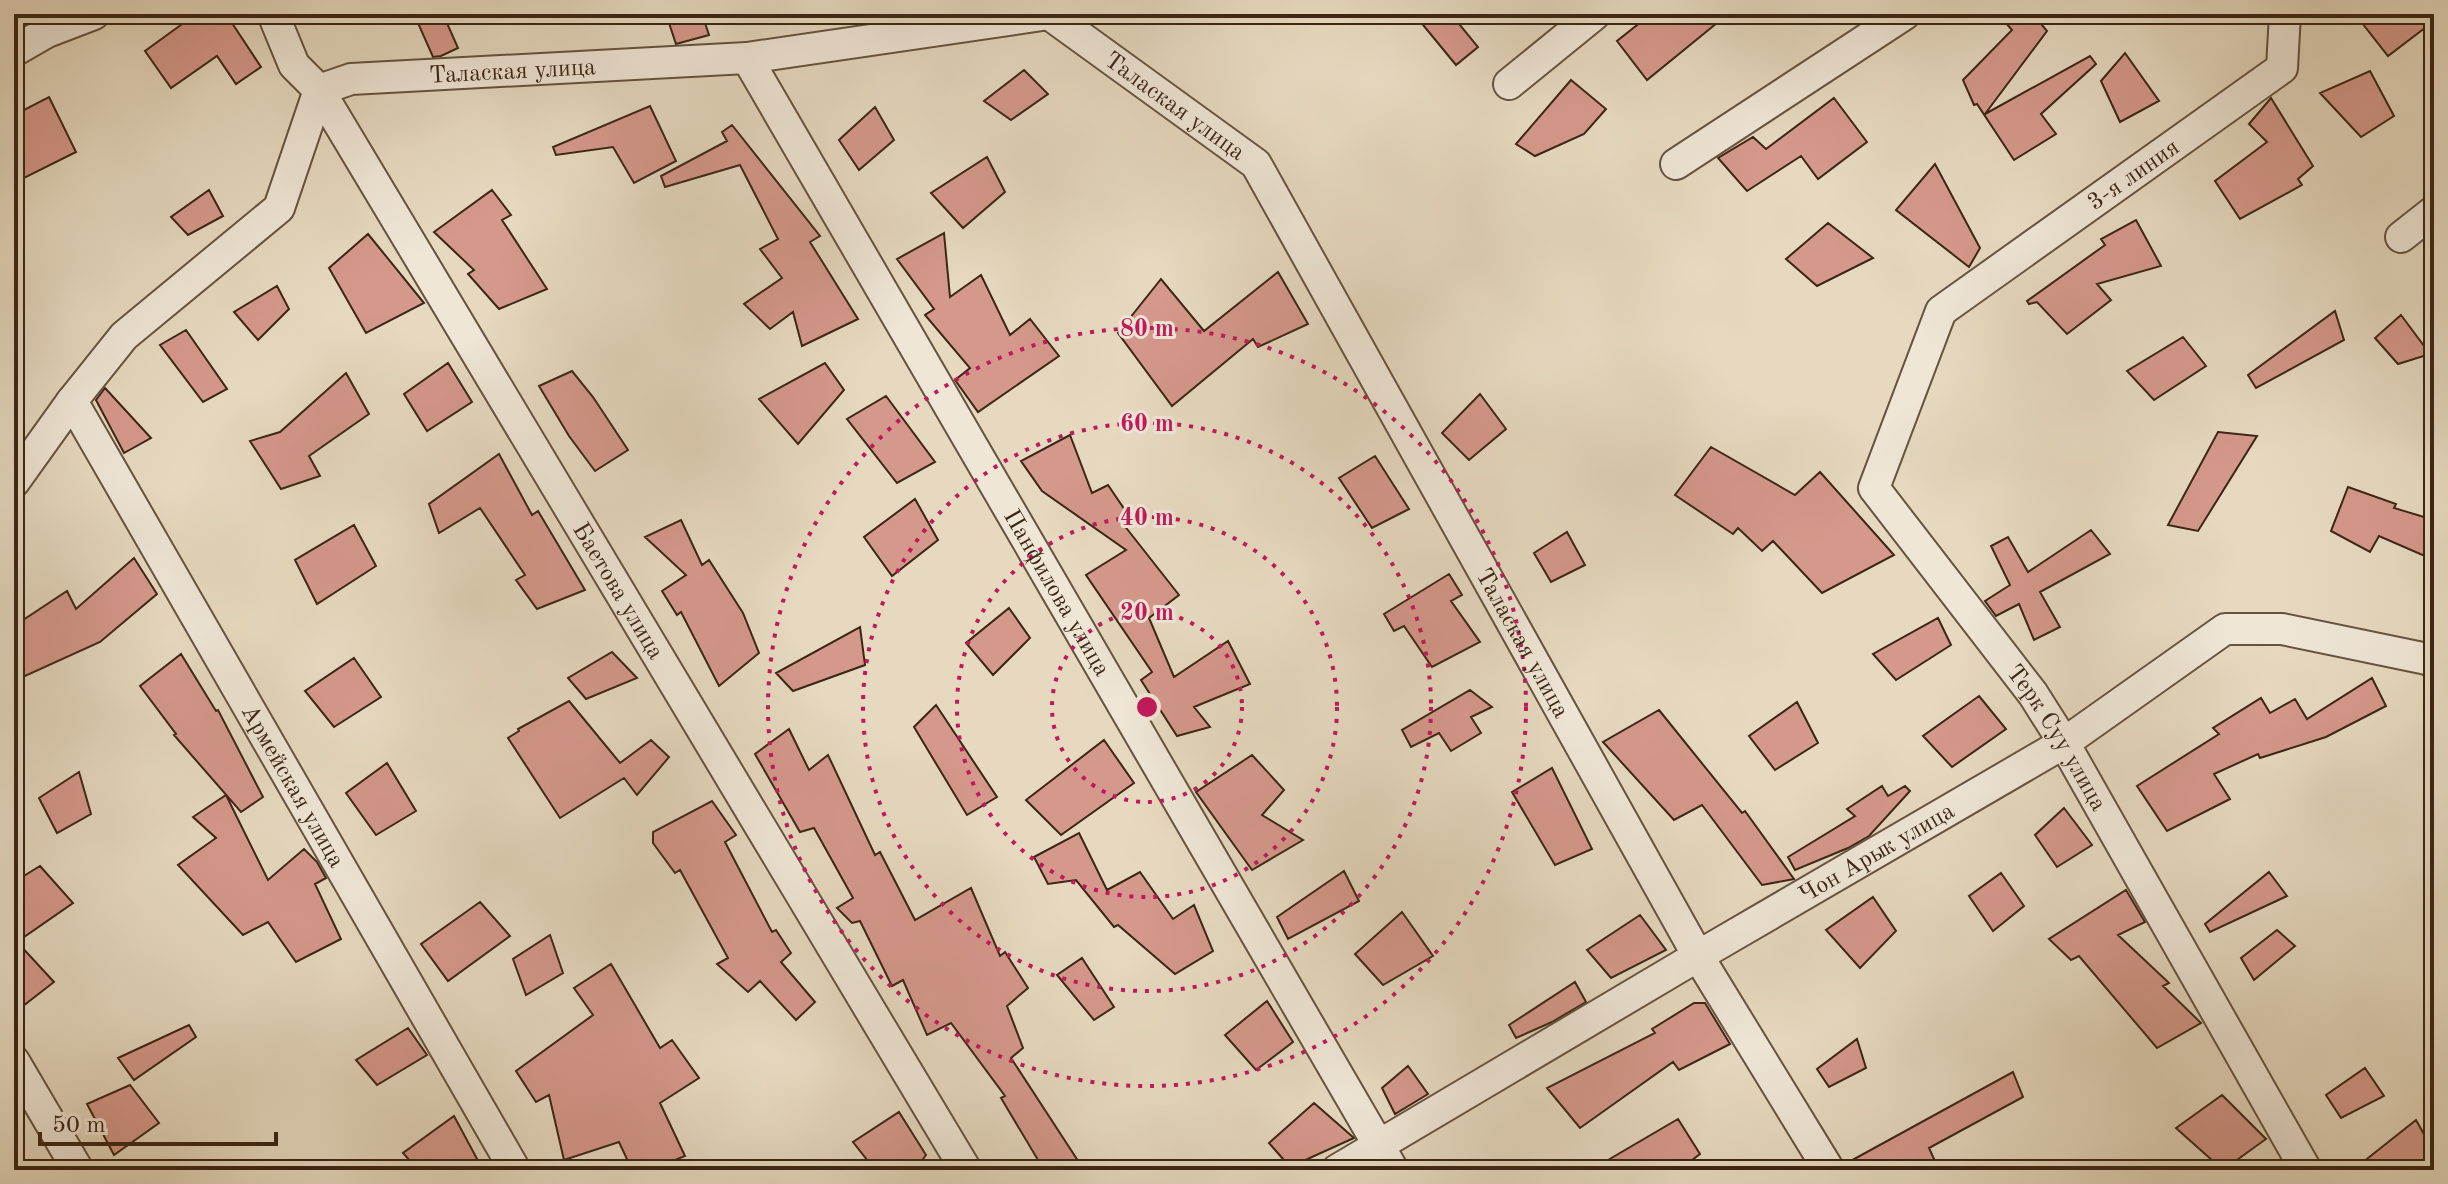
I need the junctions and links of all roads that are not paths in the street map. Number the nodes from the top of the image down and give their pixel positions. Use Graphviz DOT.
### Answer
graph roads {
  1 [pos="94,14"];
  2 [pos="273,14"];
  3 [pos="1595,14"];
  4 [pos="1905,14"];
  5 [pos="2285,14"];
  6 [pos="41,23"];
  7 [pos="14,51"];
  8 [pos="747,58"];
  9 [pos="1509,84"];
  10 [pos="319,90"];
  11 [pos="1676,164"];
  12 [pos="2434,211"];
  13 [pos="2401,237"];
  14 [pos="1941,311"];
  15 [pos="72,401"];
  16 [pos="14,482"];
  17 [pos="2434,663"];
  18 [pos="2064,743"];
  19 [pos="1698,956"];
  20 [pos="14,1061"];
  21 [pos="1386,1157"];
  22 [pos="78,1170"];
  23 [pos="515,1170"];
  24 [pos="966,1170"];
  25 [pos="1337,1170"];
  26 [pos="1829,1170"];
  27 [pos="2306,1170"];
  1 -- 6 [label="street"];
  2 -- 10 [label="street, Баетова улица"];
  3 -- 9 [label="street"];
  4 -- 11 [label="street"];
  5 -- 14 [label="street, 3-я линия"];
  6 -- 7 [label="street"];
  8 -- 10 [label="street, Талаская улица"];
  8 -- 19 [label="street, Талаская улица"];
  8 -- 21 [label="street, Панфилова улица"];
  10 -- 15 [label="street"];
  10 -- 24 [label="street, Баетова улица"];
  12 -- 13 [label="street"];
  14 -- 18 [label="street, Терк Суу улица"];
  15 -- 16 [label="street"];
  15 -- 23 [label="street, Армейская улица"];
  17 -- 18 [label="street, Чон Арык улица"];
  18 -- 19 [label="street, Чон Арык улица"];
  18 -- 27 [label="street, Терк Суу улица"];
  19 -- 21 [label="street, Чон Арык улица"];
  19 -- 26 [label="street, Талаская улица"];
  20 -- 22 [label="street"];
  21 -- 25 [label="street, Чон Арык улица"];
}
